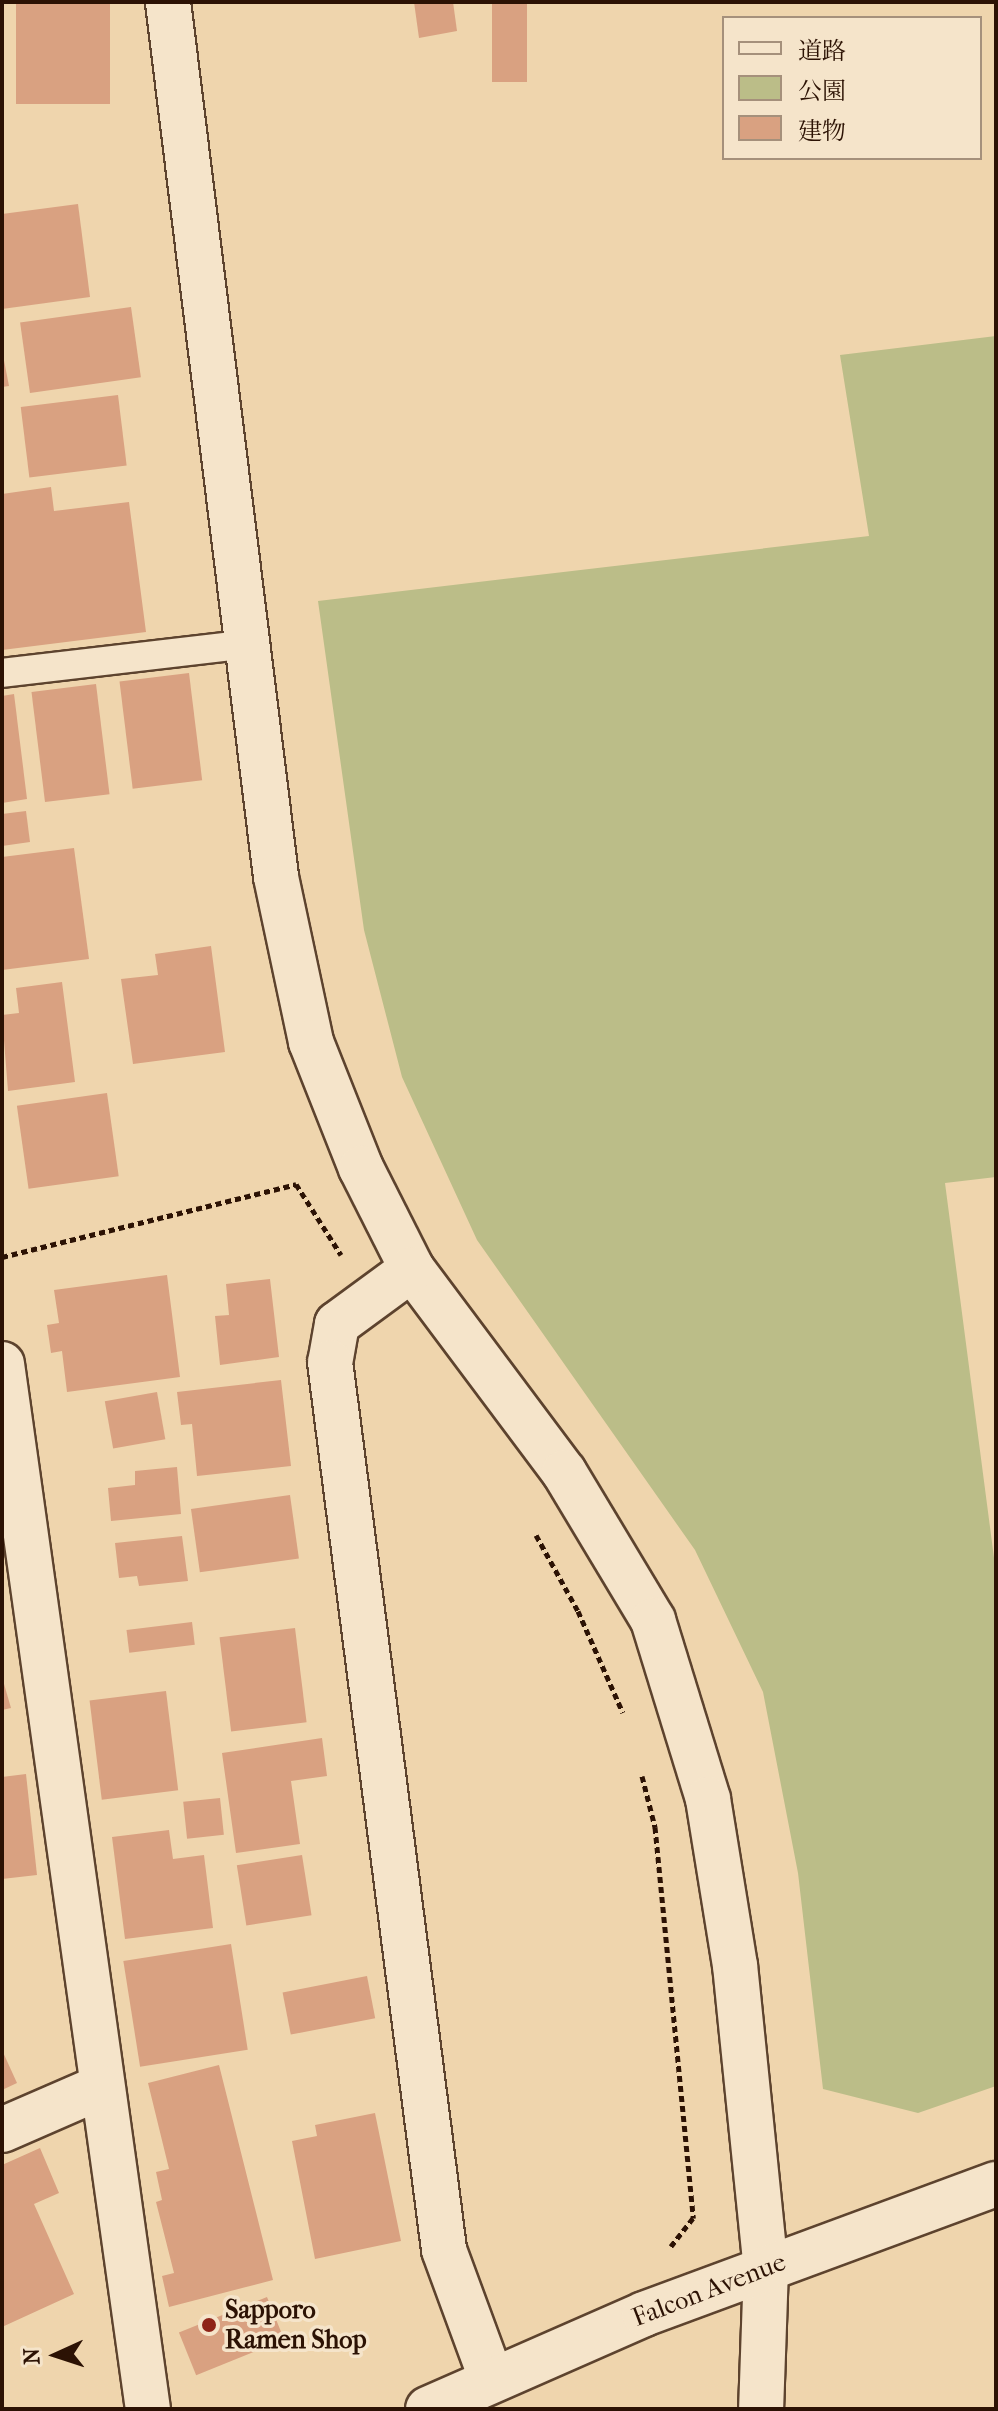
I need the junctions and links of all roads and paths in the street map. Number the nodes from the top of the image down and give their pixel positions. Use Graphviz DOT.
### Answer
graph roads {
  1 [pos="168,2"];
  2 [pos="249,644"];
  3 [pos="2,673"];
  4 [pos="2,1257"];
  5 [pos="412,1269"];
  6 [pos="370,1301"];
  7 [pos="2,1364"];
  8 [pos="529,1523"];
  9 [pos="16,1576"];
  10 [pos="626,1720"];
  11 [pos="639,1765"];
  12 [pos="101,2087"];
  13 [pos="2,2130"];
  14 [pos="996,2184"];
  15 [pos="666,2252"];
  16 [pos="766,2268"];
  17 [pos="491,2378"];
  18 [pos="148,2409"];
  19 [pos="428,2409"];
  20 [pos="761,2409"];
  1 -- 2 [label="street"];
  2 -- 3 [label="lane"];
  2 -- 5 [label="street"];
  4 -- 6 [label="path"];
  5 -- 6 [label="street"];
  5 -- 16 [label="street"];
  6 -- 17 [label="street"];
  7 -- 9 [label="street"];
  8 -- 10 [label="path"];
  9 -- 12 [label="street"];
  11 -- 15 [label="path"];
  12 -- 13 [label="street"];
  12 -- 18 [label="street"];
  14 -- 16 [label="street, Falcon Avenue"];
  16 -- 17 [label="street, Falcon Avenue"];
  16 -- 20 [label="street"];
  17 -- 19 [label="street, Falcon Avenue"];
}
